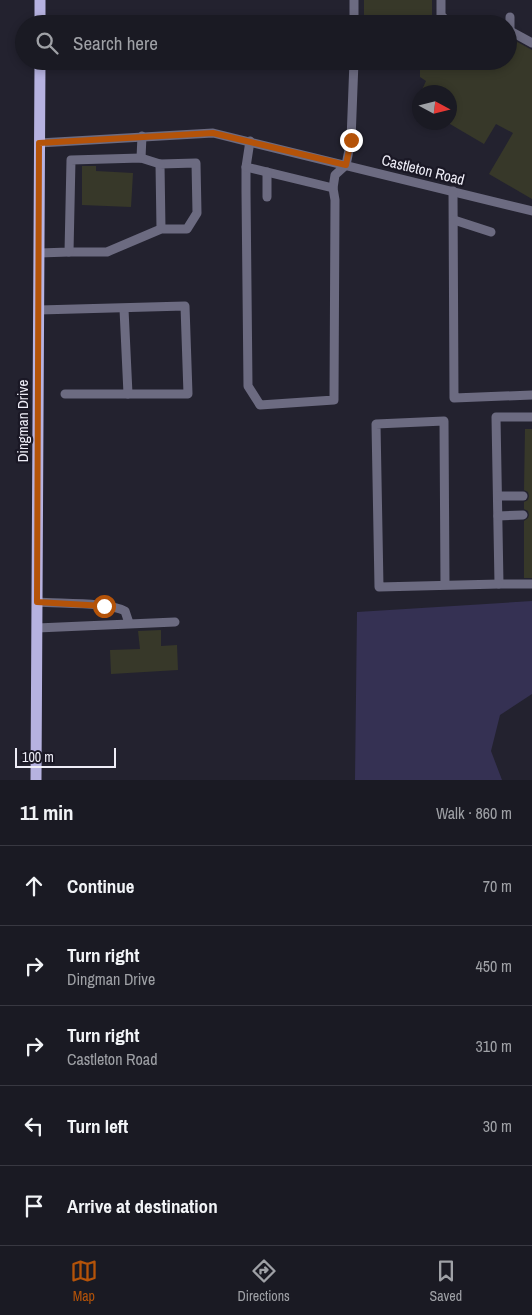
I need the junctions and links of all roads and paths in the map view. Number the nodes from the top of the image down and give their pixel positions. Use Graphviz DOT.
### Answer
graph roads {
  1 [pos="40,0"];
  2 [pos="354,0"];
  3 [pos="441,0"];
  4 [pos="40,15"];
  5 [pos="354,15"];
  6 [pos="442,15"];
  7 [pos="517,36"];
  8 [pos="532,43"];
  9 [pos="40,70"];
  10 [pos="354,70"];
  11 [pos="142,136"];
  12 [pos="250,141"];
  13 [pos="39,143"];
  14 [pos="142,158"];
  15 [pos="160,164"];
  16 [pos="346,165"];
  17 [pos="246,167"];
  18 [pos="267,172"];
  19 [pos="333,188"];
  20 [pos="453,191"];
  21 [pos="267,197"];
  22 [pos="532,212"];
  23 [pos="454,220"];
  24 [pos="161,229"];
  25 [pos="491,232"];
  26 [pos="69,252"];
  27 [pos="39,253"];
  28 [pos="124,309"];
  29 [pos="38,310"];
  30 [pos="65,394"];
  31 [pos="128,394"];
  32 [pos="532,395"];
  33 [pos="532,416"];
  34 [pos="498,496"];
  35 [pos="523,496"];
  36 [pos="522,515"];
  37 [pos="498,516"];
  38 [pos="499,584"];
  39 [pos="532,584"];
  40 [pos="445,586"];
  41 [pos="37,602"];
  42 [pos="175,622"];
  43 [pos="129,623"];
  44 [pos="37,628"];
  45 [pos="36,780"];
  1 -- 4 [label="main road"];
  2 -- 5 [label="street"];
  3 -- 6 [label="street"];
  7 -- 8 [label="street"];
  9 -- 13 [label="main road, Dingman Drive"];
  10 -- 16 [label="street"];
  11 -- 12 [label="street, Castleton Road"];
  11 -- 13 [label="street, Castleton Road"];
  11 -- 14 [label="street"];
  12 -- 16 [label="street, Castleton Road"];
  12 -- 17 [label="street"];
  13 -- 27 [label="main road, Dingman Drive"];
  14 -- 15 [label="street"];
  14 -- 26 [label="street"];
  15 -- 24 [label="street"];
  15 -- 24 [label="street"];
  16 -- 19 [label="street"];
  16 -- 20 [label="street, Castleton Road"];
  17 -- 18 [label="street"];
  17 -- 19 [label="street"];
  18 -- 19 [label="street"];
  18 -- 21 [label="street"];
  20 -- 22 [label="street, Castleton Road"];
  20 -- 23 [label="street"];
  23 -- 25 [label="street"];
  23 -- 32 [label="street"];
  24 -- 26 [label="street"];
  26 -- 27 [label="street"];
  27 -- 29 [label="main road, Dingman Drive"];
  28 -- 29 [label="street"];
  28 -- 31 [label="street"];
  28 -- 31 [label="street"];
  29 -- 41 [label="main road, Dingman Drive"];
  30 -- 31 [label="street"];
  33 -- 34 [label="street"];
  34 -- 35 [label="street"];
  34 -- 37 [label="street"];
  36 -- 37 [label="street"];
  37 -- 38 [label="street"];
  38 -- 39 [label="street"];
  38 -- 40 [label="street"];
  40 -- 40 [label="street"];
  41 -- 43 [label="street"];
  41 -- 44 [label="main road, Dingman Drive"];
  42 -- 43 [label="street"];
  43 -- 44 [label="street"];
  44 -- 45 [label="main road, Dingman Drive"];
}
